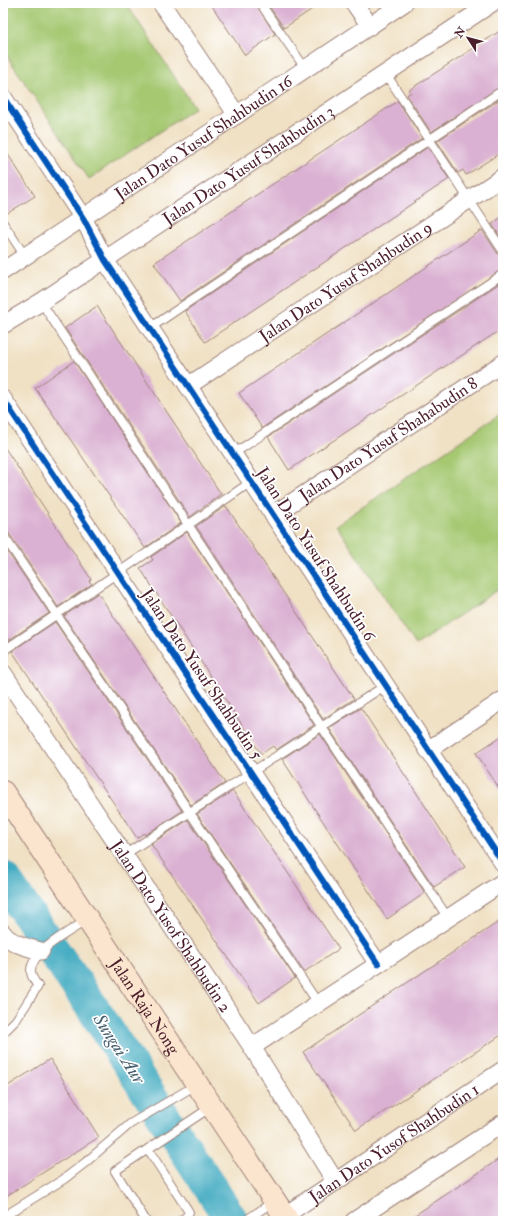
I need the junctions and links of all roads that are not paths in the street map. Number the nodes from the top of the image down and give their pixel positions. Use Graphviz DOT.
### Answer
graph roads {
  1 [pos="161,3"];
  2 [pos="260,3"];
  3 [pos="354,3"];
  4 [pos="404,3"];
  5 [pos="492,3"];
  6 [pos="370,26"];
  7 [pos="305,68"];
  8 [pos="386,74"];
  9 [pos="503,90"];
  10 [pos="3,97"];
  11 [pos="237,115"];
  12 [pos="430,140"];
  13 [pos="503,177"];
  14 [pos="469,200"];
  15 [pos="83,218"];
  16 [pos="3,223"];
  17 [pos="503,251"];
  18 [pos="25,256"];
  19 [pos="105,260"];
  20 [pos="3,271"];
  21 [pos="503,274"];
  22 [pos="41,302"];
  23 [pos="3,325"];
  24 [pos="150,328"];
  25 [pos="503,363"];
  26 [pos="188,386"];
  27 [pos="3,399"];
  28 [pos="233,454"];
  29 [pos="251,482"];
  30 [pos="273,515"];
  31 [pos="188,525"];
  32 [pos="3,535"];
  33 [pos="118,573"];
  34 [pos="57,615"];
  35 [pos="3,651"];
  36 [pos="3,673"];
  37 [pos="386,685"];
  38 [pos="503,700"];
  39 [pos="321,727"];
  40 [pos="428,750"];
  41 [pos="251,773"];
  42 [pos="3,792"];
  43 [pos="190,813"];
  44 [pos="124,855"];
  45 [pos="503,864"];
  46 [pos="503,882"];
  47 [pos="448,918"];
  48 [pos="88,920"];
  49 [pos="4,937"];
  50 [pos="41,951"];
  51 [pos="378,964"];
  52 [pos="318,1003"];
  53 [pos="3,1033"];
  54 [pos="252,1047"];
  55 [pos="503,1070"];
  56 [pos="197,1084"];
  57 [pos="212,1106"];
  58 [pos="503,1123"];
  59 [pos="148,1149"];
  60 [pos="335,1181"];
  61 [pos="282,1212"];
  62 [pos="3,1218"];
  63 [pos="360,1219"];
  64 [pos="146,1221"];
  65 [pos="180,1221"];
  66 [pos="245,1221"];
  1 -- 11 [label="street"];
  2 -- 7 [label="lane"];
  3 -- 6 [label="street"];
  4 -- 6 [label="street, Jalan Dato Yusuf Shahbudin 16"];
  5 -- 8 [label="street, Jalan Dato Yusuf Shahbudin 3"];
  6 -- 7 [label="street, Jalan Dato Yusuf Shahbudin 16"];
  7 -- 11 [label="street, Jalan Dato Yusuf Shahbudin 16"];
  8 -- 12 [label="lane"];
  8 -- 19 [label="street, Jalan Dato Yusuf Shahbudin 3"];
  9 -- 12 [label="lane"];
  10 -- 15 [label="street, Jalan Dato Yusuf Shahbudin 6"];
  11 -- 15 [label="street, Jalan Dato Yusuf Shahbudin 16"];
  12 -- 14 [label="lane"];
  12 -- 24 [label="lane"];
  13 -- 14 [label="street, Jalan Dato Yusuf Shahbudin 9"];
  14 -- 17 [label="lane"];
  14 -- 26 [label="street, Jalan Dato Yusuf Shahbudin 9"];
  15 -- 18 [label="street, Jalan Dato Yusuf Shahbudin 16"];
  15 -- 19 [label="street, Jalan Dato Yusuf Shahbudin 6"];
  16 -- 18 [label="lane"];
  18 -- 20 [label="street, Jalan Dato Yusuf Shahbudin 16"];
  19 -- 22 [label="street, Jalan Dato Yusuf Shahbudin 3"];
  19 -- 24 [label="street, Jalan Dato Yusuf Shahbudin 6"];
  21 -- 28 [label="lane"];
  22 -- 23 [label="street, Jalan Dato Yusuf Shahbudin 3"];
  22 -- 31 [label="lane"];
  24 -- 26 [label="street, Jalan Dato Yusuf Shahbudin 6"];
  25 -- 30 [label="street, Jalan Dato Yusuf Shahabudin 8"];
  26 -- 28 [label="street, Jalan Dato Yusuf Shahbudin 6"];
  27 -- 33 [label="street, Jalan Dato Yusuf Shahbudin 5"];
  28 -- 29 [label="street, Jalan Dato Yusuf Shahbudin 6"];
  29 -- 30 [label="street, Jalan Dato Yusuf Shahbudin 6"];
  29 -- 31 [label="lane"];
  30 -- 37 [label="street, Jalan Dato Yusuf Shahbudin 6"];
  31 -- 33 [label="lane"];
  31 -- 39 [label="lane"];
  32 -- 34 [label="lane"];
  33 -- 34 [label="lane"];
  33 -- 41 [label="street, Jalan Dato Yusuf Shahbudin 5"];
  34 -- 35 [label="lane"];
  34 -- 43 [label="lane"];
  36 -- 44 [label="street, Jalan Dato Yusof Shahbudin 2"];
  37 -- 39 [label="lane"];
  37 -- 40 [label="street, Jalan Dato Yusuf Shahbudin 6"];
  38 -- 40 [label="street"];
  39 -- 41 [label="lane"];
  39 -- 47 [label="lane"];
  40 -- 45 [label="street, Jalan Dato Yusuf Shahbudin 6"];
  41 -- 43 [label="lane"];
  41 -- 51 [label="street, Jalan Dato Yusuf Shahbudin 5"];
  42 -- 48 [label="main road, Jalan Raja Nong"];
  43 -- 44 [label="lane"];
  43 -- 52 [label="lane"];
  44 -- 54 [label="street, Jalan Dato Yusof Shahbudin 2"];
  46 -- 47 [label="street"];
  47 -- 51 [label="street"];
  48 -- 50 [label="lane"];
  48 -- 56 [label="main road, Jalan Raja Nong"];
  49 -- 50 [label="street"];
  50 -- 53 [label="lane"];
  51 -- 52 [label="street"];
  52 -- 54 [label="street"];
  54 -- 60 [label="street, Jalan Dato Yusof Shahbudin 2"];
  55 -- 60 [label="street, Jalan Dato Yusof Shahbudin 1"];
  56 -- 57 [label="main road, Jalan Raja Nong"];
  56 -- 62 [label="lane"];
  57 -- 59 [label="lane"];
  57 -- 61 [label="main road, Jalan Raja Nong"];
  58 -- 63 [label="street"];
  59 -- 64 [label="lane"];
  59 -- 65 [label="lane"];
  60 -- 61 [label="street, Jalan Dato Yusof Shahbudin 1"];
  61 -- 66 [label="lane"];
}
